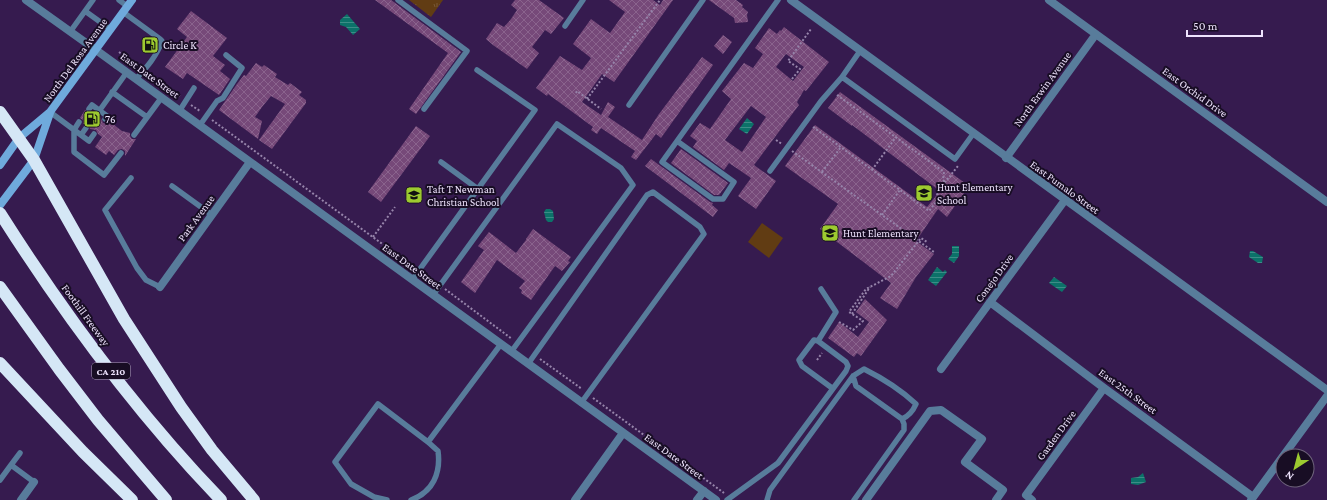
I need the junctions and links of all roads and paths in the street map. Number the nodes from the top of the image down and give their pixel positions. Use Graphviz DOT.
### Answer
graph roads {
  1 [pos="27,0"];
  2 [pos="93,0"];
  3 [pos="119,0"];
  4 [pos="398,0"];
  5 [pos="583,0"];
  6 [pos="660,0"];
  7 [pos="703,0"];
  8 [pos="778,0"];
  9 [pos="791,0"];
  10 [pos="1049,0"];
  11 [pos="127,6"];
  12 [pos="85,11"];
  13 [pos="565,26"];
  14 [pos="110,29"];
  15 [pos="812,29"];
  16 [pos="70,32"];
  17 [pos="1096,34"];
  18 [pos="96,50"];
  19 [pos="860,51"];
  20 [pos="119,52"];
  21 [pos="226,55"];
  22 [pos="144,70"];
  23 [pos="477,70"];
  24 [pos="127,72"];
  25 [pos="842,77"];
  26 [pos="136,79"];
  27 [pos="792,79"];
  28 [pos="194,88"];
  29 [pos="112,92"];
  30 [pos="576,93"];
  31 [pos="838,95"];
  32 [pos="162,97"];
  33 [pos="587,99"];
  34 [pos="186,101"];
  35 [pos="629,104"];
  36 [pos="89,109"];
  37 [pos="424,109"];
  38 [pos="601,109"];
  39 [pos="180,110"];
  40 [pos="0,112"];
  41 [pos="50,112"];
  42 [pos="98,112"];
  43 [pos="207,116"];
  44 [pos="147,117"];
  45 [pos="105,119"];
  46 [pos="79,122"];
  47 [pos="200,125"];
  48 [pos="814,127"];
  49 [pos="86,128"];
  50 [pos="74,130"];
  51 [pos="94,134"];
  52 [pos="973,134"];
  53 [pos="81,135"];
  54 [pos="134,135"];
  55 [pos="896,137"];
  56 [pos="19,138"];
  57 [pos="776,140"];
  58 [pos="678,141"];
  59 [pos="841,147"];
  60 [pos="787,148"];
  61 [pos="121,153"];
  62 [pos="1006,158"];
  63 [pos="34,160"];
  64 [pos="250,162"];
  65 [pos="441,162"];
  66 [pos="0,165"];
  67 [pos="872,170"];
  68 [pos="770,171"];
  69 [pos="822,172"];
  70 [pos="950,176"];
  71 [pos="132,178"];
  72 [pos="945,182"];
  73 [pos="172,186"];
  74 [pos="478,189"];
  75 [pos="900,190"];
  76 [pos="1065,200"];
  77 [pos="1327,202"];
  78 [pos="0,205"];
  79 [pos="395,207"];
  80 [pos="0,213"];
  81 [pos="212,215"];
  82 [pos="882,215"];
  83 [pos="373,237"];
  84 [pos="918,241"];
  85 [pos="927,242"];
  86 [pos="934,252"];
  87 [pos="418,270"];
  88 [pos="412,280"];
  89 [pos="439,286"];
  90 [pos="0,287"];
  91 [pos="160,287"];
  92 [pos="822,289"];
  93 [pos="433,295"];
  94 [pos="990,302"];
  95 [pos="838,321"];
  96 [pos="818,341"];
  97 [pos="518,343"];
  98 [pos="501,344"];
  99 [pos="826,347"];
  100 [pos="511,352"];
  101 [pos="535,355"];
  102 [pos="817,360"];
  103 [pos="0,363"];
  104 [pos="528,364"];
  105 [pos="941,369"];
  106 [pos="854,376"];
  107 [pos="832,388"];
  108 [pos="1104,388"];
  109 [pos="1327,390"];
  110 [pos="588,394"];
  111 [pos="1327,396"];
  112 [pos="581,403"];
  113 [pos="902,419"];
  114 [pos="623,434"];
  115 [pos="428,442"];
  116 [pos="20,452"];
  117 [pos="11,465"];
  118 [pos="0,480"];
  119 [pos="34,482"];
  120 [pos="704,491"];
  121 [pos="1029,498"];
  122 [pos="1252,498"];
  123 [pos="728,499"];
  124 [pos="21,500"];
  125 [pos="132,500"];
  126 [pos="166,500"];
  127 [pos="221,500"];
  128 [pos="254,500"];
  129 [pos="387,500"];
  130 [pos="411,500"];
  131 [pos="575,500"];
  132 [pos="697,500"];
  133 [pos="716,500"];
  134 [pos="767,500"];
  135 [pos="854,500"];
  136 [pos="866,500"];
  137 [pos="996,500"];
  1 -- 16 [label="street, East Date Street"];
  2 -- 12 [label="lane"];
  3 -- 11 [label="lane"];
  4 -- 37 [label="lane"];
  5 -- 13 [label="lane"];
  6 -- 33 [label="path"];
  7 -- 35 [label="lane"];
  8 -- 58 [label="lane"];
  9 -- 19 [label="street, East Pumalo Street"];
  10 -- 17 [label="street, East Orchid Drive"];
  11 -- 14 [label="main road, North Del Rosa Avenue"];
  11 -- 22 [label="lane"];
  12 -- 14 [label="lane"];
  12 -- 16 [label="lane"];
  14 -- 18 [label="main road, North Del Rosa Avenue"];
  15 -- 27 [label="path"];
  16 -- 18 [label="street, East Date Street"];
  17 -- 62 [label="street, North Erwin Avenue"];
  17 -- 77 [label="street, East Orchid Drive"];
  18 -- 24 [label="street, East Date Street"];
  18 -- 41 [label="main road, North Del Rosa Avenue"];
  19 -- 25 [label="lane"];
  19 -- 52 [label="street, East Pumalo Street"];
  20 -- 22 [label="path"];
  21 -- 43 [label="lane"];
  22 -- 26 [label="lane"];
  22 -- 34 [label="path"];
  23 -- 74 [label="lane"];
  24 -- 26 [label="street, East Date Street"];
  24 -- 29 [label="lane"];
  25 -- 52 [label="lane"];
  25 -- 60 [label="lane"];
  26 -- 32 [label="street, East Date Street"];
  28 -- 34 [label="lane"];
  29 -- 42 [label="lane"];
  29 -- 44 [label="lane"];
  30 -- 33 [label="path"];
  31 -- 55 [label="path"];
  32 -- 39 [label="street, East Date Street"];
  32 -- 44 [label="lane"];
  33 -- 38 [label="path"];
  34 -- 39 [label="lane"];
  34 -- 43 [label="path"];
  36 -- 42 [label="lane"];
  39 -- 47 [label="street, East Date Street"];
  40 -- 56 [label="highway"];
  41 -- 50 [label="lane"];
  41 -- 56 [label="main road, North Del Rosa Avenue"];
  41 -- 63 [label="main road, North Del Rosa Avenue"];
  42 -- 45 [label="lane"];
  43 -- 47 [label="lane"];
  43 -- 83 [label="path"];
  44 -- 54 [label="lane"];
  46 -- 50 [label="lane"];
  47 -- 64 [label="street, East Date Street"];
  48 -- 59 [label="path"];
  49 -- 53 [label="lane"];
  50 -- 53 [label="lane"];
  50 -- 61 [label="lane"];
  51 -- 53 [label="lane"];
  52 -- 62 [label="street, East Pumalo Street"];
  55 -- 67 [label="path"];
  55 -- 72 [label="path"];
  56 -- 63 [label="highway"];
  56 -- 66 [label="main road, North Del Rosa Avenue"];
  57 -- 60 [label="path"];
  58 -- 58 [label="lane"];
  59 -- 67 [label="path"];
  59 -- 69 [label="path"];
  60 -- 68 [label="lane"];
  60 -- 82 [label="path"];
  62 -- 76 [label="street, East Pumalo Street"];
  63 -- 78 [label="main road, North Del Rosa Avenue"];
  63 -- 128 [label="highway"];
  64 -- 81 [label="street, Park Avenue"];
  64 -- 88 [label="street, East Date Street"];
  65 -- 74 [label="lane"];
  67 -- 75 [label="path"];
  70 -- 72 [label="path"];
  71 -- 91 [label="lane"];
  72 -- 75 [label="path"];
  73 -- 81 [label="lane"];
  74 -- 87 [label="lane"];
  75 -- 82 [label="path"];
  76 -- 94 [label="street, Conejo Drive"];
  76 -- 109 [label="street, East Pumalo Street"];
  79 -- 83 [label="path"];
  80 -- 127 [label="highway, Foothill Freeway / CA 210"];
  81 -- 91 [label="street, Park Avenue"];
  82 -- 84 [label="path"];
  83 -- 87 [label="path"];
  84 -- 85 [label="path"];
  84 -- 86 [label="path"];
  84 -- 95 [label="path"];
  87 -- 88 [label="lane"];
  87 -- 89 [label="path"];
  88 -- 93 [label="street, East Date Street"];
  89 -- 93 [label="lane"];
  89 -- 97 [label="path"];
  89 -- 97 [label="lane"];
  90 -- 126 [label="highway"];
  92 -- 96 [label="lane"];
  93 -- 98 [label="street, East Date Street"];
  94 -- 105 [label="street, Conejo Drive"];
  94 -- 108 [label="street, East 25th Street"];
  96 -- 99 [label="lane"];
  96 -- 107 [label="lane"];
  97 -- 100 [label="lane"];
  98 -- 100 [label="street, East Date Street"];
  98 -- 115 [label="lane"];
  99 -- 102 [label="path"];
  99 -- 107 [label="lane"];
  100 -- 104 [label="street, East Date Street"];
  101 -- 104 [label="lane"];
  101 -- 110 [label="path"];
  101 -- 110 [label="lane"];
  103 -- 125 [label="highway"];
  104 -- 112 [label="street, East Date Street"];
  106 -- 113 [label="lane"];
  106 -- 113 [label="lane"];
  106 -- 134 [label="lane"];
  107 -- 123 [label="lane"];
  108 -- 121 [label="street, Garden Drive"];
  108 -- 122 [label="street, East 25th Street"];
  110 -- 112 [label="lane"];
  110 -- 123 [label="path"];
  111 -- 122 [label="street"];
  112 -- 114 [label="street, East Date Street"];
  113 -- 135 [label="lane"];
  114 -- 120 [label="street, East Date Street"];
  114 -- 131 [label="street"];
  115 -- 129 [label="lane"];
  115 -- 130 [label="lane"];
  116 -- 117 [label="lane"];
  117 -- 118 [label="lane"];
  117 -- 119 [label="lane"];
  119 -- 124 [label="street"];
  120 -- 132 [label="street"];
  120 -- 133 [label="street, East Date Street"];
  136 -- 137 [label="street"];
}
